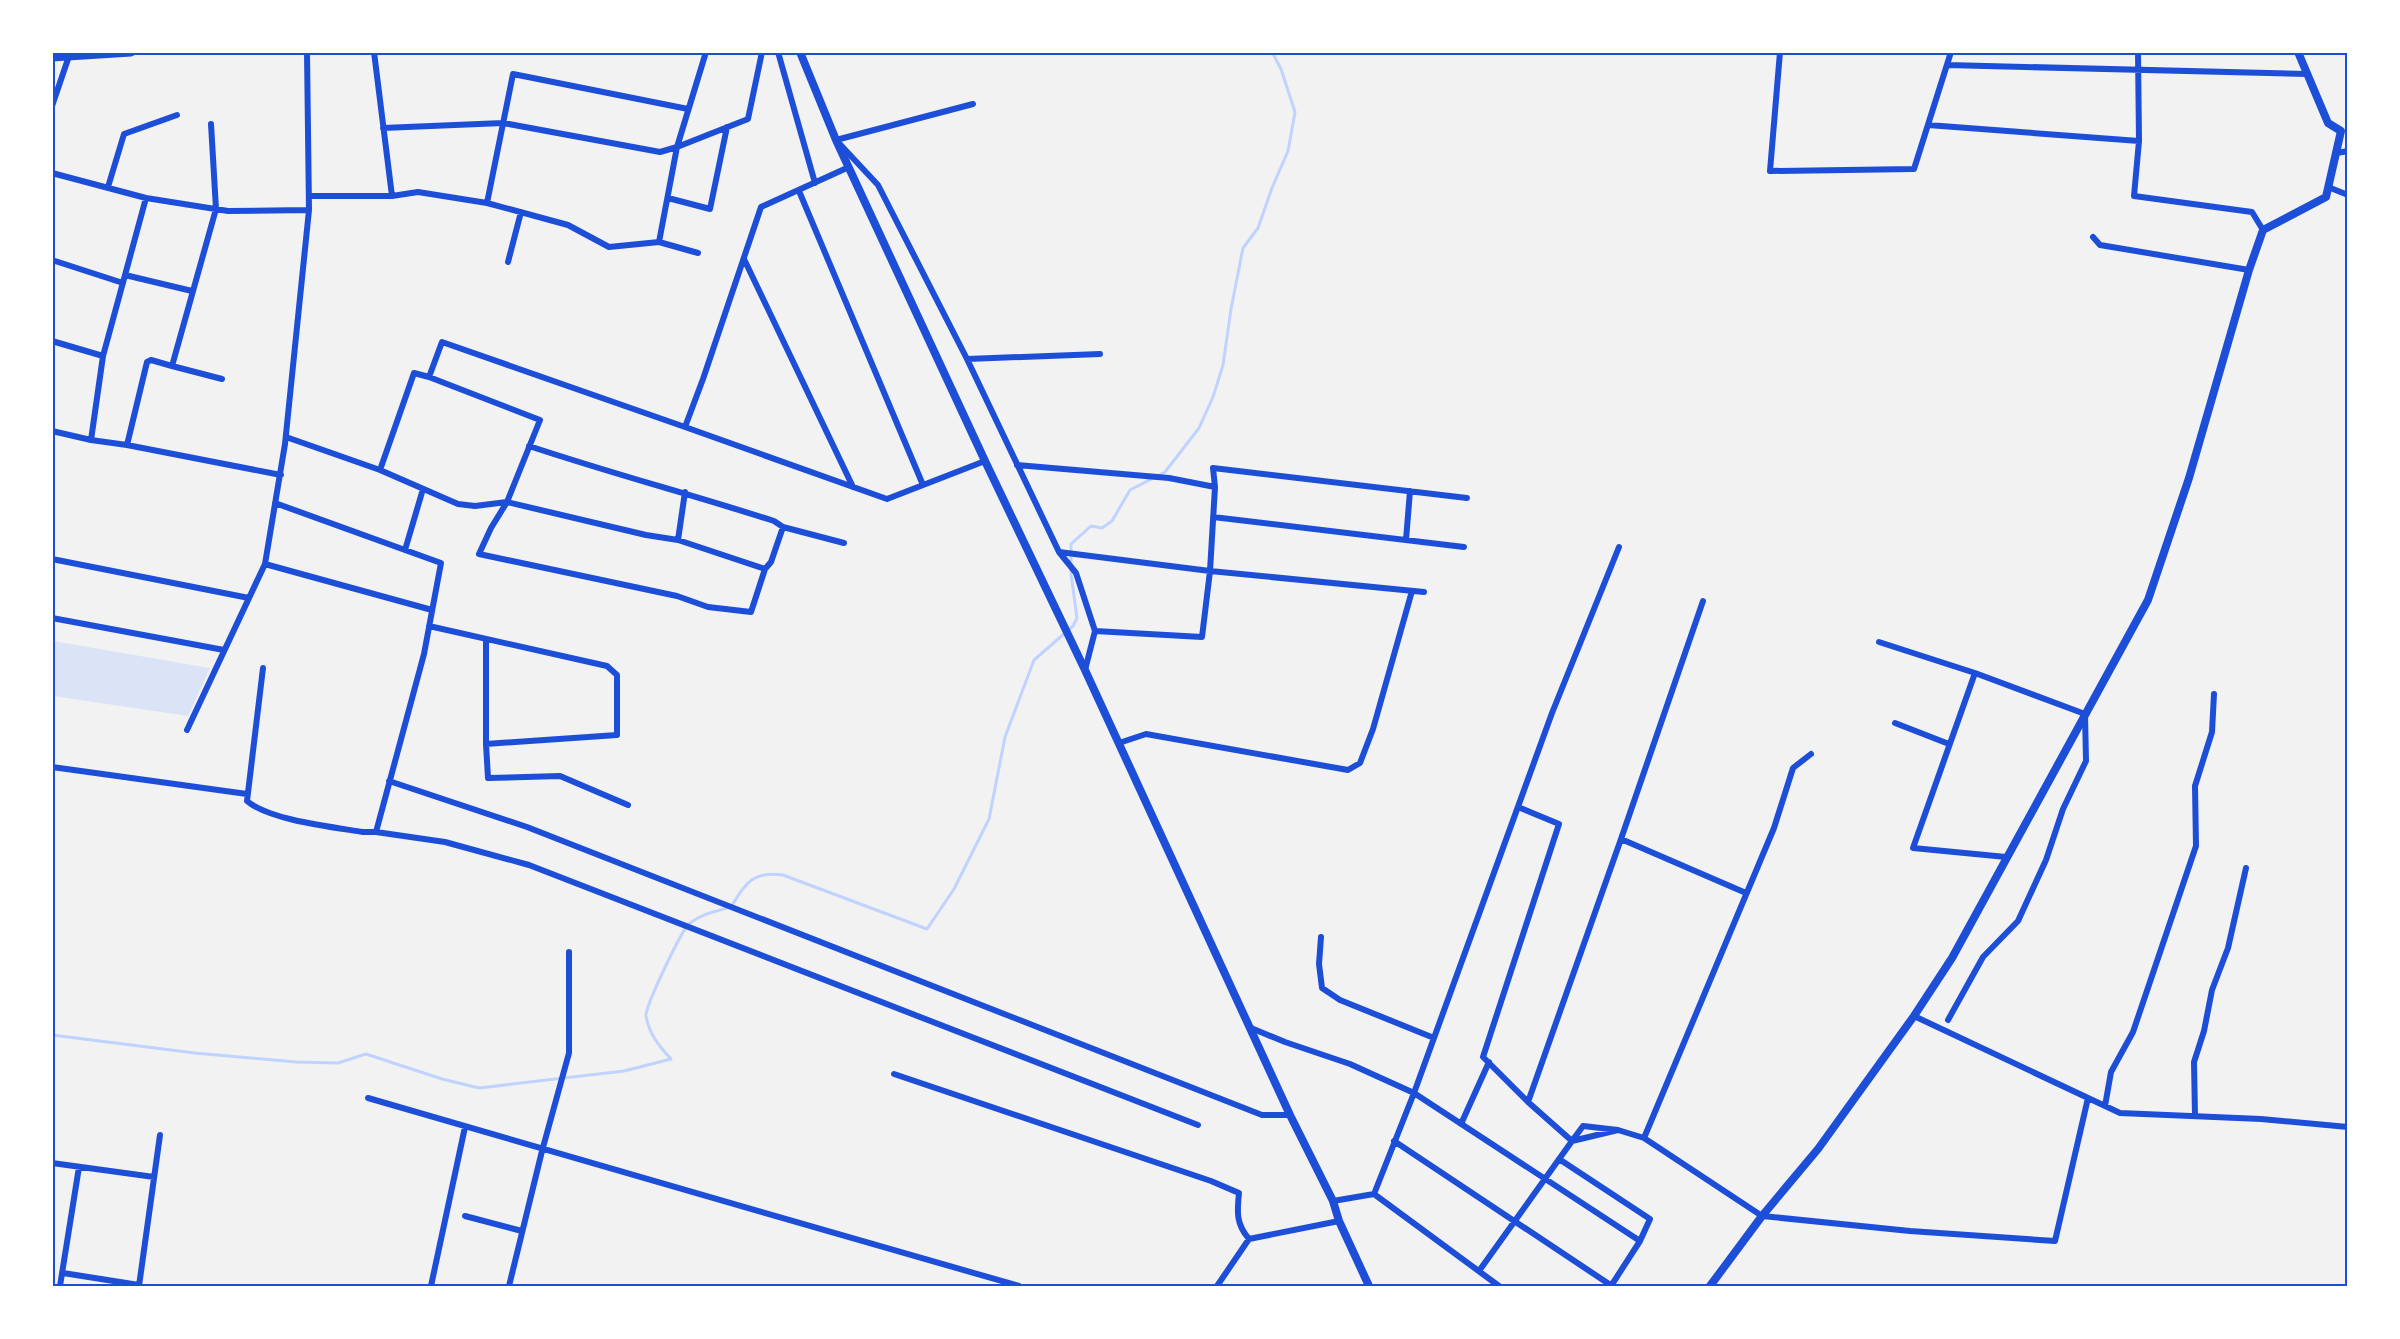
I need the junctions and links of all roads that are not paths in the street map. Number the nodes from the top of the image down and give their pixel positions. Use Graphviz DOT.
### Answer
graph roads {
  1 [pos="131,52"];
  2 [pos="306,52"];
  3 [pos="374,52"];
  4 [pos="706,52"];
  5 [pos="762,52"];
  6 [pos="778,52"];
  7 [pos="800,52"];
  8 [pos="1780,52"];
  9 [pos="1951,52"];
  10 [pos="2138,52"];
  11 [pos="2298,52"];
  12 [pos="69,56"];
  13 [pos="52,57"];
  14 [pos="1947,65"];
  15 [pos="2139,70"];
  16 [pos="2307,74"];
  17 [pos="973,104"];
  18 [pos="52,106"];
  19 [pos="688,110"];
  20 [pos="177,115"];
  21 [pos="503,123"];
  22 [pos="212,124"];
  23 [pos="1928,125"];
  24 [pos="383,128"];
  25 [pos="727,128"];
  26 [pos="2344,131"];
  27 [pos="836,140"];
  28 [pos="2139,141"];
  29 [pos="677,147"];
  30 [pos="2348,151"];
  31 [pos="2337,153"];
  32 [pos="849,167"];
  33 [pos="52,173"];
  34 [pos="815,183"];
  35 [pos="108,187"];
  36 [pos="2328,187"];
  37 [pos="799,191"];
  38 [pos="2348,195"];
  39 [pos="309,196"];
  40 [pos="392,196"];
  41 [pos="146,198"];
  42 [pos="668,198"];
  43 [pos="487,203"];
  44 [pos="216,209"];
  45 [pos="309,210"];
  46 [pos="521,212"];
  47 [pos="2263,230"];
  48 [pos="2093,237"];
  49 [pos="659,242"];
  50 [pos="698,252"];
  51 [pos="743,259"];
  52 [pos="52,260"];
  53 [pos="508,262"];
  54 [pos="2249,270"];
  55 [pos="125,274"];
  56 [pos="123,284"];
  57 [pos="192,291"];
  58 [pos="52,341"];
  59 [pos="1100,354"];
  60 [pos="103,356"];
  61 [pos="967,359"];
  62 [pos="172,366"];
  63 [pos="429,377"];
  64 [pos="222,379"];
  65 [pos="685,427"];
  66 [pos="52,431"];
  67 [pos="286,437"];
  68 [pos="91,440"];
  69 [pos="127,445"];
  70 [pos="529,446"];
  71 [pos="985,461"];
  72 [pos="1017,465"];
  73 [pos="380,470"];
  74 [pos="281,475"];
  75 [pos="923,485"];
  76 [pos="854,487"];
  77 [pos="1215,487"];
  78 [pos="423,489"];
  79 [pos="1410,491"];
  80 [pos="684,492"];
  81 [pos="1467,498"];
  82 [pos="507,502"];
  83 [pos="274,503"];
  84 [pos="1213,517"];
  85 [pos="783,527"];
  86 [pos="678,540"];
  87 [pos="1406,540"];
  88 [pos="844,543"];
  89 [pos="1464,547"];
  90 [pos="1618,547"];
  91 [pos="405,550"];
  92 [pos="1059,552"];
  93 [pos="52,559"];
  94 [pos="265,564"];
  95 [pos="765,569"];
  96 [pos="1210,572"];
  97 [pos="1412,591"];
  98 [pos="1424,592"];
  99 [pos="249,598"];
  100 [pos="1703,601"];
  101 [pos="432,610"];
  102 [pos="52,618"];
  103 [pos="429,627"];
  104 [pos="1095,631"];
  105 [pos="486,639"];
  106 [pos="1879,642"];
  107 [pos="224,650"];
  108 [pos="263,668"];
  109 [pos="1085,670"];
  110 [pos="1975,673"];
  111 [pos="2214,694"];
  112 [pos="2085,714"];
  113 [pos="1895,723"];
  114 [pos="187,730"];
  115 [pos="1119,743"];
  116 [pos="486,744"];
  117 [pos="1949,744"];
  118 [pos="1811,754"];
  119 [pos="52,767"];
  120 [pos="389,781"];
  121 [pos="247,794"];
  122 [pos="628,805"];
  123 [pos="1518,807"];
  124 [pos="376,832"];
  125 [pos="1621,839"];
  126 [pos="2006,857"];
  127 [pos="2246,868"];
  128 [pos="1746,893"];
  129 [pos="1321,937"];
  130 [pos="568,952"];
  131 [pos="1914,1016"];
  132 [pos="1948,1020"];
  133 [pos="1251,1028"];
  134 [pos="1434,1038"];
  135 [pos="1489,1062"];
  136 [pos="894,1074"];
  137 [pos="1414,1093"];
  138 [pos="368,1098"];
  139 [pos="2088,1098"];
  140 [pos="1528,1102"];
  141 [pos="2105,1107"];
  142 [pos="1290,1115"];
  143 [pos="2195,1116"];
  144 [pos="1461,1124"];
  145 [pos="1198,1125"];
  146 [pos="465,1127"];
  147 [pos="2348,1127"];
  148 [pos="1618,1130"];
  149 [pos="160,1135"];
  150 [pos="1644,1138"];
  151 [pos="1572,1141"];
  152 [pos="1394,1142"];
  153 [pos="542,1150"];
  154 [pos="1559,1159"];
  155 [pos="52,1163"];
  156 [pos="79,1167"];
  157 [pos="154,1177"];
  158 [pos="1544,1178"];
  159 [pos="1374,1194"];
  160 [pos="1333,1201"];
  161 [pos="465,1216"];
  162 [pos="1762,1216"];
  163 [pos="1514,1220"];
  164 [pos="1339,1221"];
  165 [pos="522,1231"];
  166 [pos="1249,1239"];
  167 [pos="1640,1241"];
  168 [pos="1479,1271"];
  169 [pos="63,1273"];
  170 [pos="139,1286"];
  171 [pos="1611,1286"];
  172 [pos="60,1287"];
  173 [pos="431,1287"];
  174 [pos="509,1287"];
  175 [pos="1019,1287"];
  176 [pos="1217,1287"];
  177 [pos="1369,1287"];
  178 [pos="1499,1287"];
  179 [pos="1710,1287"];
  1 -- 12 [label="main road"];
  2 -- 39 [label="street"];
  3 -- 24 [label="street"];
  4 -- 19 [label="street"];
  5 -- 25 [label="street"];
  6 -- 34 [label="street"];
  7 -- 27 [label="street"];
  8 -- 23 [label="street"];
  9 -- 14 [label="street"];
  10 -- 15 [label="street"];
  11 -- 16 [label="street"];
  12 -- 13 [label="main road"];
  12 -- 18 [label="street"];
  14 -- 15 [label="street"];
  14 -- 23 [label="street"];
  15 -- 16 [label="street"];
  15 -- 28 [label="street"];
  16 -- 26 [label="street"];
  17 -- 27 [label="street"];
  19 -- 21 [label="street"];
  19 -- 29 [label="street"];
  20 -- 35 [label="street"];
  21 -- 24 [label="street"];
  21 -- 29 [label="street"];
  21 -- 43 [label="street"];
  22 -- 44 [label="street"];
  23 -- 28 [label="street"];
  24 -- 40 [label="street"];
  25 -- 29 [label="street"];
  25 -- 42 [label="street"];
  26 -- 31 [label="street"];
  27 -- 32 [label="street"];
  27 -- 61 [label="street"];
  28 -- 47 [label="street"];
  29 -- 42 [label="street"];
  30 -- 31 [label="street"];
  31 -- 36 [label="street"];
  32 -- 34 [label="street"];
  32 -- 71 [label="street"];
  33 -- 35 [label="street"];
  34 -- 37 [label="street"];
  35 -- 41 [label="street"];
  36 -- 38 [label="street"];
  36 -- 47 [label="street"];
  37 -- 51 [label="street"];
  37 -- 75 [label="street"];
  39 -- 40 [label="street"];
  39 -- 45 [label="street"];
  40 -- 43 [label="street"];
  41 -- 44 [label="street"];
  41 -- 55 [label="street"];
  42 -- 49 [label="street"];
  43 -- 46 [label="street"];
  44 -- 45 [label="street"];
  44 -- 57 [label="street"];
  45 -- 67 [label="street"];
  46 -- 49 [label="street"];
  46 -- 53 [label="street"];
  47 -- 54 [label="street"];
  48 -- 54 [label="street"];
  49 -- 50 [label="street"];
  51 -- 65 [label="street"];
  51 -- 76 [label="street"];
  52 -- 56 [label="street"];
  54 -- 112 [label="street"];
  55 -- 56 [label="street"];
  55 -- 57 [label="street"];
  56 -- 60 [label="street"];
  57 -- 62 [label="street"];
  58 -- 60 [label="street"];
  59 -- 61 [label="street"];
  60 -- 68 [label="street"];
  61 -- 72 [label="street"];
  62 -- 64 [label="street"];
  62 -- 69 [label="street"];
  63 -- 65 [label="street"];
  63 -- 70 [label="street"];
  63 -- 73 [label="street"];
  65 -- 76 [label="street"];
  66 -- 68 [label="street"];
  67 -- 73 [label="street"];
  67 -- 74 [label="street"];
  68 -- 69 [label="street"];
  69 -- 74 [label="street"];
  70 -- 80 [label="street"];
  70 -- 82 [label="street"];
  71 -- 75 [label="street"];
  71 -- 109 [label="street"];
  72 -- 77 [label="street"];
  72 -- 92 [label="street"];
  73 -- 78 [label="street"];
  74 -- 83 [label="street"];
  75 -- 76 [label="street"];
  77 -- 79 [label="street"];
  77 -- 84 [label="street"];
  78 -- 82 [label="street"];
  78 -- 91 [label="street"];
  79 -- 81 [label="street"];
  79 -- 87 [label="street"];
  80 -- 85 [label="street"];
  80 -- 86 [label="street"];
  82 -- 86 [label="street"];
  82 -- 95 [label="street"];
  83 -- 91 [label="street"];
  83 -- 94 [label="street"];
  84 -- 87 [label="street"];
  84 -- 96 [label="street"];
  85 -- 88 [label="street"];
  85 -- 95 [label="street"];
  86 -- 95 [label="street"];
  87 -- 89 [label="street"];
  90 -- 123 [label="street"];
  91 -- 101 [label="street"];
  92 -- 96 [label="street"];
  92 -- 104 [label="street"];
  93 -- 99 [label="street"];
  94 -- 99 [label="street"];
  94 -- 101 [label="street"];
  96 -- 97 [label="street"];
  96 -- 104 [label="street"];
  97 -- 98 [label="street"];
  97 -- 115 [label="street"];
  99 -- 107 [label="street"];
  100 -- 125 [label="street"];
  101 -- 103 [label="street"];
  102 -- 107 [label="street"];
  103 -- 105 [label="street"];
  103 -- 120 [label="street"];
  104 -- 109 [label="street"];
  105 -- 116 [label="street"];
  105 -- 116 [label="street"];
  106 -- 110 [label="street"];
  107 -- 114 [label="street"];
  108 -- 121 [label="street"];
  109 -- 115 [label="street"];
  110 -- 112 [label="street"];
  110 -- 117 [label="street"];
  111 -- 141 [label="street"];
  112 -- 126 [label="street"];
  112 -- 132 [label="street"];
  113 -- 117 [label="street"];
  115 -- 133 [label="street"];
  116 -- 122 [label="street"];
  117 -- 126 [label="street"];
  118 -- 128 [label="street"];
  119 -- 121 [label="street"];
  120 -- 124 [label="street"];
  120 -- 142 [label="street"];
  121 -- 124 [label="street"];
  123 -- 134 [label="street"];
  123 -- 135 [label="street"];
  124 -- 145 [label="street"];
  125 -- 128 [label="street"];
  125 -- 140 [label="street"];
  126 -- 131 [label="street"];
  127 -- 143 [label="street"];
  128 -- 150 [label="street"];
  129 -- 134 [label="street"];
  130 -- 153 [label="street"];
  131 -- 139 [label="street"];
  131 -- 162 [label="street"];
  133 -- 137 [label="street"];
  133 -- 142 [label="street"];
  134 -- 137 [label="street"];
  135 -- 140 [label="street"];
  135 -- 144 [label="street"];
  136 -- 166 [label="street"];
  137 -- 144 [label="street"];
  137 -- 152 [label="street"];
  138 -- 146 [label="street"];
  139 -- 141 [label="street"];
  139 -- 162 [label="street"];
  140 -- 151 [label="street"];
  141 -- 143 [label="street"];
  142 -- 160 [label="street"];
  143 -- 147 [label="street"];
  144 -- 158 [label="street"];
  146 -- 153 [label="street"];
  146 -- 173 [label="street"];
  148 -- 150 [label="street"];
  148 -- 151 [label="street"];
  148 -- 151 [label="street"];
  149 -- 157 [label="street"];
  150 -- 162 [label="street"];
  151 -- 154 [label="street"];
  152 -- 159 [label="street"];
  152 -- 163 [label="street"];
  153 -- 165 [label="street"];
  153 -- 175 [label="street"];
  154 -- 158 [label="street"];
  154 -- 167 [label="street"];
  155 -- 156 [label="street"];
  156 -- 157 [label="street"];
  156 -- 169 [label="street"];
  157 -- 170 [label="street"];
  158 -- 163 [label="street"];
  158 -- 167 [label="street"];
  159 -- 160 [label="street"];
  159 -- 168 [label="street"];
  160 -- 164 [label="street"];
  161 -- 165 [label="street"];
  162 -- 179 [label="street"];
  163 -- 168 [label="street"];
  163 -- 171 [label="street"];
  164 -- 166 [label="street"];
  164 -- 177 [label="street"];
  165 -- 174 [label="street"];
  166 -- 176 [label="street"];
  167 -- 171 [label="street"];
  168 -- 178 [label="street"];
  169 -- 170 [label="street"];
  169 -- 172 [label="street"];
}
